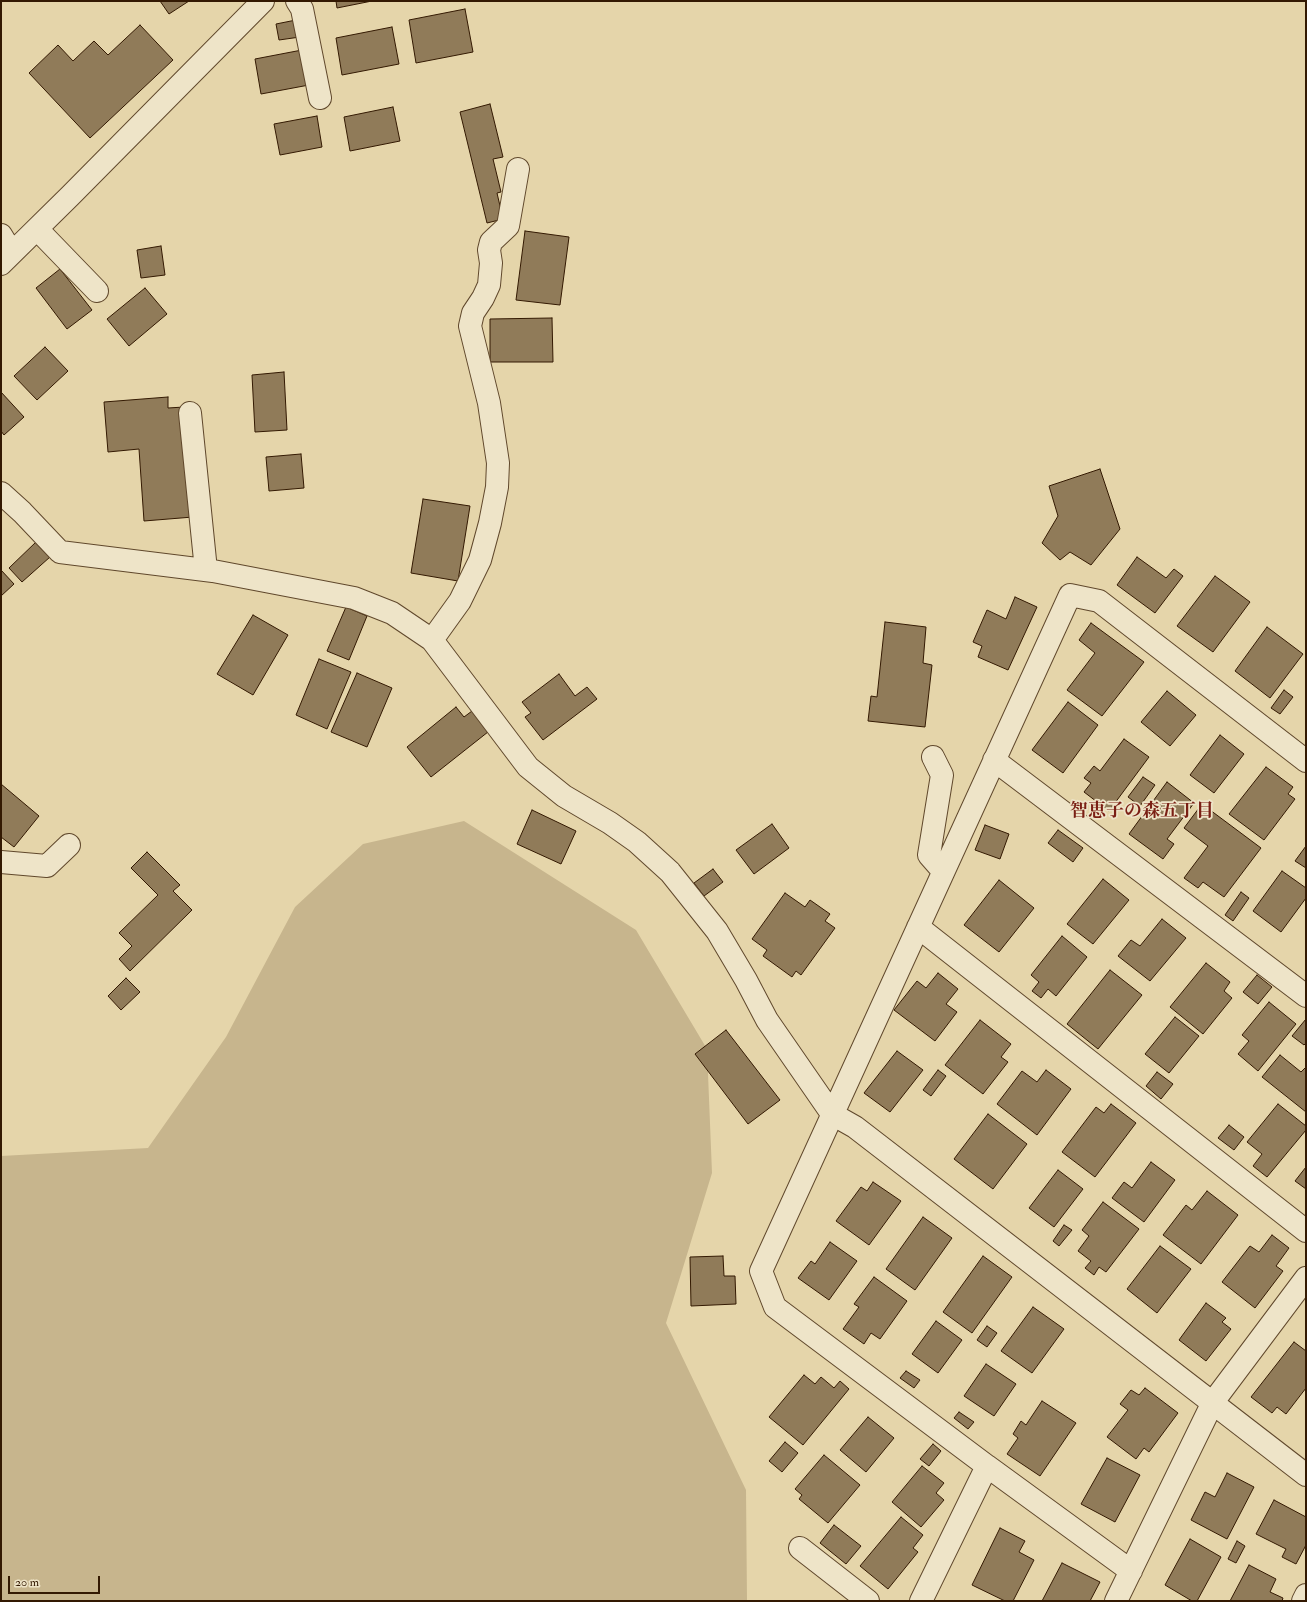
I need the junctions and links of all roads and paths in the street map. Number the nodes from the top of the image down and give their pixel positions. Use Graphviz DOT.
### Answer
graph roads {
  1 [pos="264,1"];
  2 [pos="297,1"];
  3 [pos="320,98"];
  4 [pos="518,169"];
  5 [pos="37,229"];
  6 [pos="5,250"];
  7 [pos="97,291"];
  8 [pos="190,414"];
  9 [pos="1,493"];
  10 [pos="206,570"];
  11 [pos="432,640"];
  12 [pos="933,757"];
  13 [pos="994,760"];
  14 [pos="1306,761"];
  15 [pos="69,845"];
  16 [pos="1,862"];
  17 [pos="944,871"];
  18 [pos="918,927"];
  19 [pos="1306,996"];
  20 [pos="832,1114"];
  21 [pos="1306,1231"];
  22 [pos="1306,1278"];
  23 [pos="1213,1402"];
  24 [pos="987,1466"];
  25 [pos="1306,1475"];
  26 [pos="800,1548"];
  27 [pos="1131,1571"];
  28 [pos="1306,1595"];
  29 [pos="868,1601"];
  30 [pos="921,1601"];
  31 [pos="1116,1601"];
  32 [pos="1303,1601"];
  1 -- 5 [label="street"];
  2 -- 3 [label="street"];
  4 -- 11 [label="street"];
  5 -- 6 [label="street"];
  5 -- 7 [label="street"];
  8 -- 10 [label="street"];
  9 -- 10 [label="street"];
  10 -- 11 [label="street"];
  11 -- 20 [label="street"];
  12 -- 17 [label="street"];
  13 -- 14 [label="street"];
  13 -- 17 [label="street"];
  13 -- 19 [label="street"];
  15 -- 16 [label="street"];
  17 -- 18 [label="street"];
  18 -- 20 [label="street"];
  18 -- 21 [label="street"];
  20 -- 23 [label="street"];
  20 -- 24 [label="street"];
  22 -- 23 [label="street"];
  23 -- 25 [label="street"];
  23 -- 27 [label="street"];
  24 -- 27 [label="street"];
  24 -- 30 [label="street"];
  26 -- 29 [label="street"];
  27 -- 31 [label="street"];
  28 -- 32 [label="street"];
}
